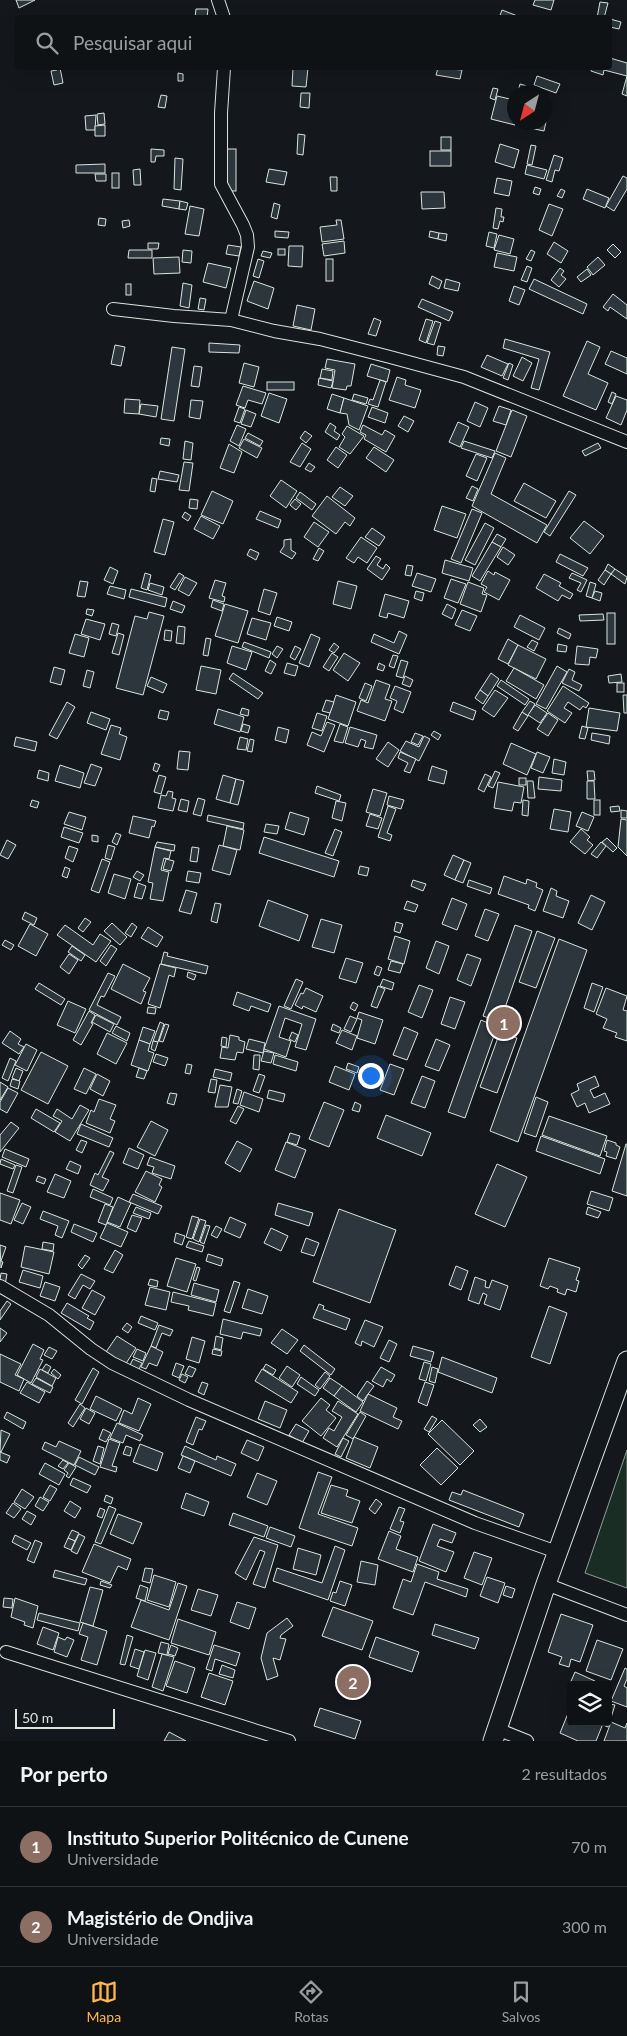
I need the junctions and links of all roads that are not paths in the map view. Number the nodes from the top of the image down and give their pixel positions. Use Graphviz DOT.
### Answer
graph roads {
  1 [pos="218,0"];
  2 [pos="223,15"];
  3 [pos="224,70"];
  4 [pos="113,308"];
  5 [pos="231,320"];
  6 [pos="627,442"];
  7 [pos="0,1286"];
  8 [pos="627,1361"];
  9 [pos="557,1552"];
  10 [pos="546,1584"];
  11 [pos="627,1615"];
  12 [pos="6,1652"];
  13 [pos="495,1735"];
  14 [pos="289,1741"];
  15 [pos="527,1741"];
  1 -- 2 [label="street"];
  3 -- 5 [label="street"];
  4 -- 5 [label="street"];
  5 -- 6 [label="street"];
  7 -- 9 [label="street"];
  8 -- 9 [label="main road"];
  9 -- 10 [label="main road"];
  10 -- 11 [label="street"];
  10 -- 13 [label="main road"];
  12 -- 14 [label="street"];
  13 -- 15 [label="street"];
}
